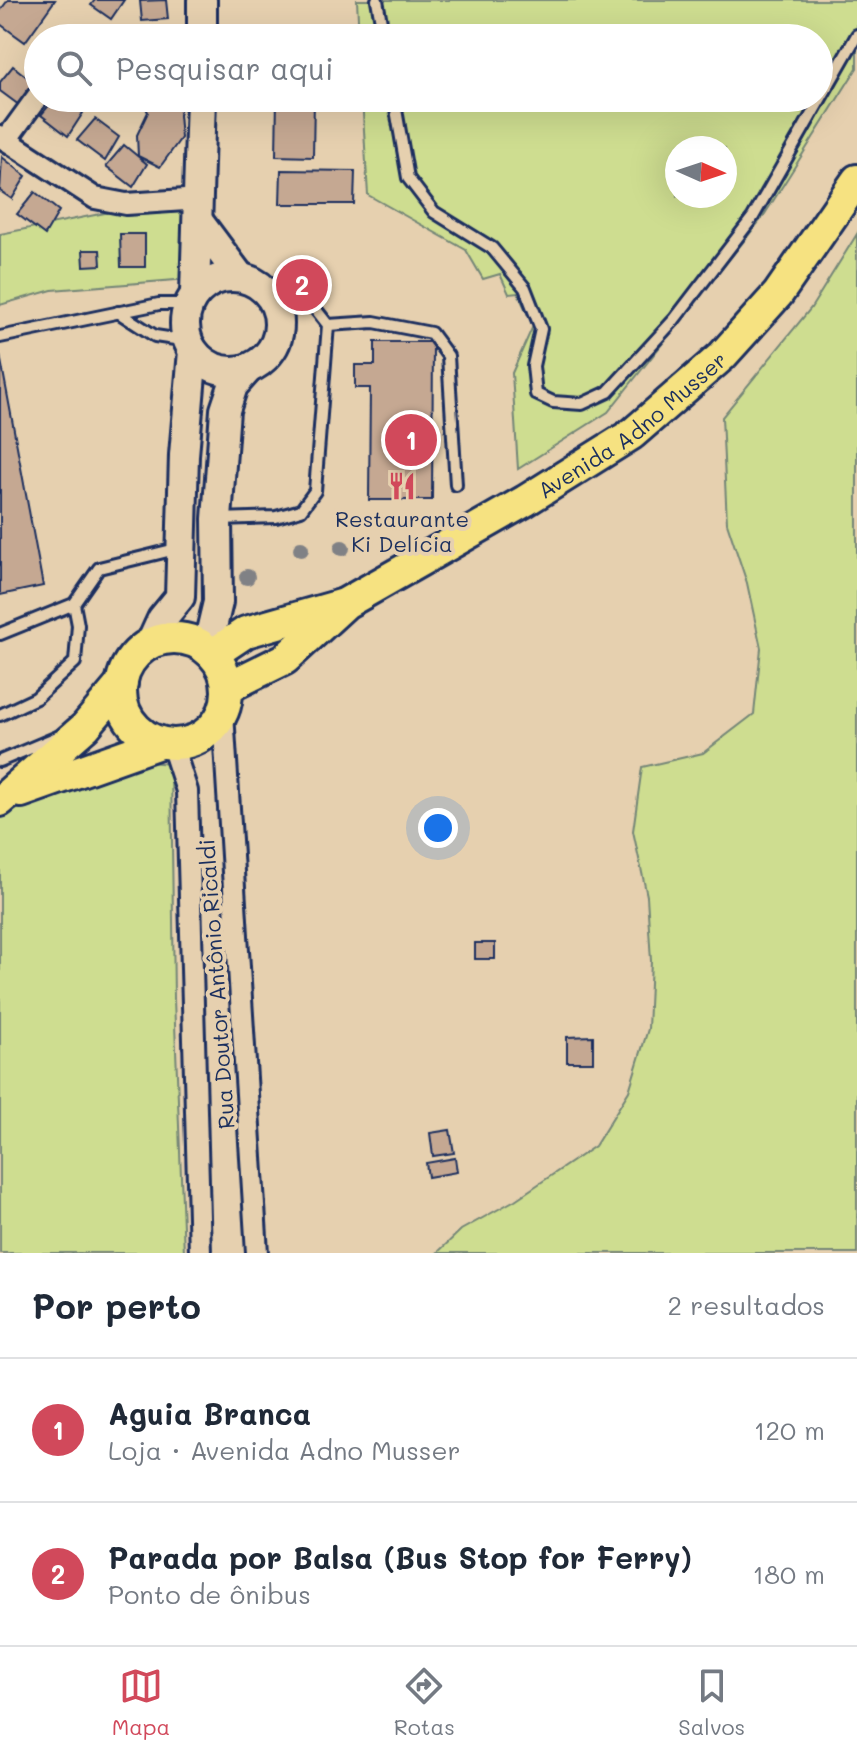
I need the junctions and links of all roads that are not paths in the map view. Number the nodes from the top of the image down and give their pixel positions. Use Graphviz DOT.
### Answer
graph roads {
  1 [pos="202,0"];
  2 [pos="377,0"];
  3 [pos="202,24"];
  4 [pos="381,24"];
  5 [pos="857,35"];
  6 [pos="833,77"];
  7 [pos="25,112"];
  8 [pos="201,112"];
  9 [pos="396,112"];
  10 [pos="813,112"];
  11 [pos="3,138"];
  12 [pos="857,180"];
  13 [pos="199,210"];
  14 [pos="240,277"];
  15 [pos="270,296"];
  16 [pos="192,299"];
  17 [pos="118,312"];
  18 [pos="328,325"];
  19 [pos="0,337"];
  20 [pos="190,346"];
  21 [pos="249,368"];
  22 [pos="456,485"];
  23 [pos="217,519"];
  24 [pos="182,548"];
  25 [pos="346,603"];
  26 [pos="74,604"];
  27 [pos="0,634"];
  28 [pos="151,643"];
  29 [pos="210,651"];
  30 [pos="122,683"];
  31 [pos="226,700"];
  32 [pos="0,715"];
  33 [pos="85,727"];
  34 [pos="166,744"];
  35 [pos="0,761"];
  36 [pos="4,799"];
  37 [pos="200,1253"];
  38 [pos="257,1253"];
  1 -- 3 [label="main road"];
  2 -- 4 [label="lane"];
  5 -- 6 [label="lane"];
  7 -- 11 [label="street"];
  8 -- 13 [label="main road"];
  9 -- 10 [label="lane"];
  11 -- 13 [label="street"];
  12 -- 25 [label="main road, Avenida Adno Musser"];
  13 -- 14 [label="main road"];
  13 -- 16 [label="main road"];
  14 -- 15 [label="main road"];
  14 -- 16 [label="main road"];
  15 -- 18 [label="lane"];
  15 -- 21 [label="main road"];
  16 -- 17 [label="lane"];
  16 -- 20 [label="main road"];
  17 -- 19 [label="lane"];
  17 -- 20 [label="lane"];
  18 -- 22 [label="lane"];
  18 -- 23 [label="lane"];
  20 -- 21 [label="main road"];
  20 -- 24 [label="main road"];
  21 -- 23 [label="main road"];
  23 -- 29 [label="main road"];
  24 -- 26 [label="lane"];
  24 -- 28 [label="main road"];
  25 -- 29 [label="main road, Avenida Adno Musser"];
  25 -- 31 [label="main road, Avenida Adno Musser"];
  26 -- 27 [label="lane"];
  26 -- 32 [label="lane"];
  28 -- 29 [label="main road"];
  28 -- 30 [label="main road"];
  29 -- 31 [label="main road"];
  30 -- 33 [label="main road"];
  30 -- 34 [label="main road"];
  31 -- 34 [label="main road"];
  31 -- 38 [label="street, Rua Doutor Antônio Ricaldi"];
  33 -- 35 [label="lane"];
  33 -- 36 [label="main road"];
  34 -- 36 [label="main road"];
  34 -- 37 [label="street, Rua Doutor Antônio Ricaldi"];
}
